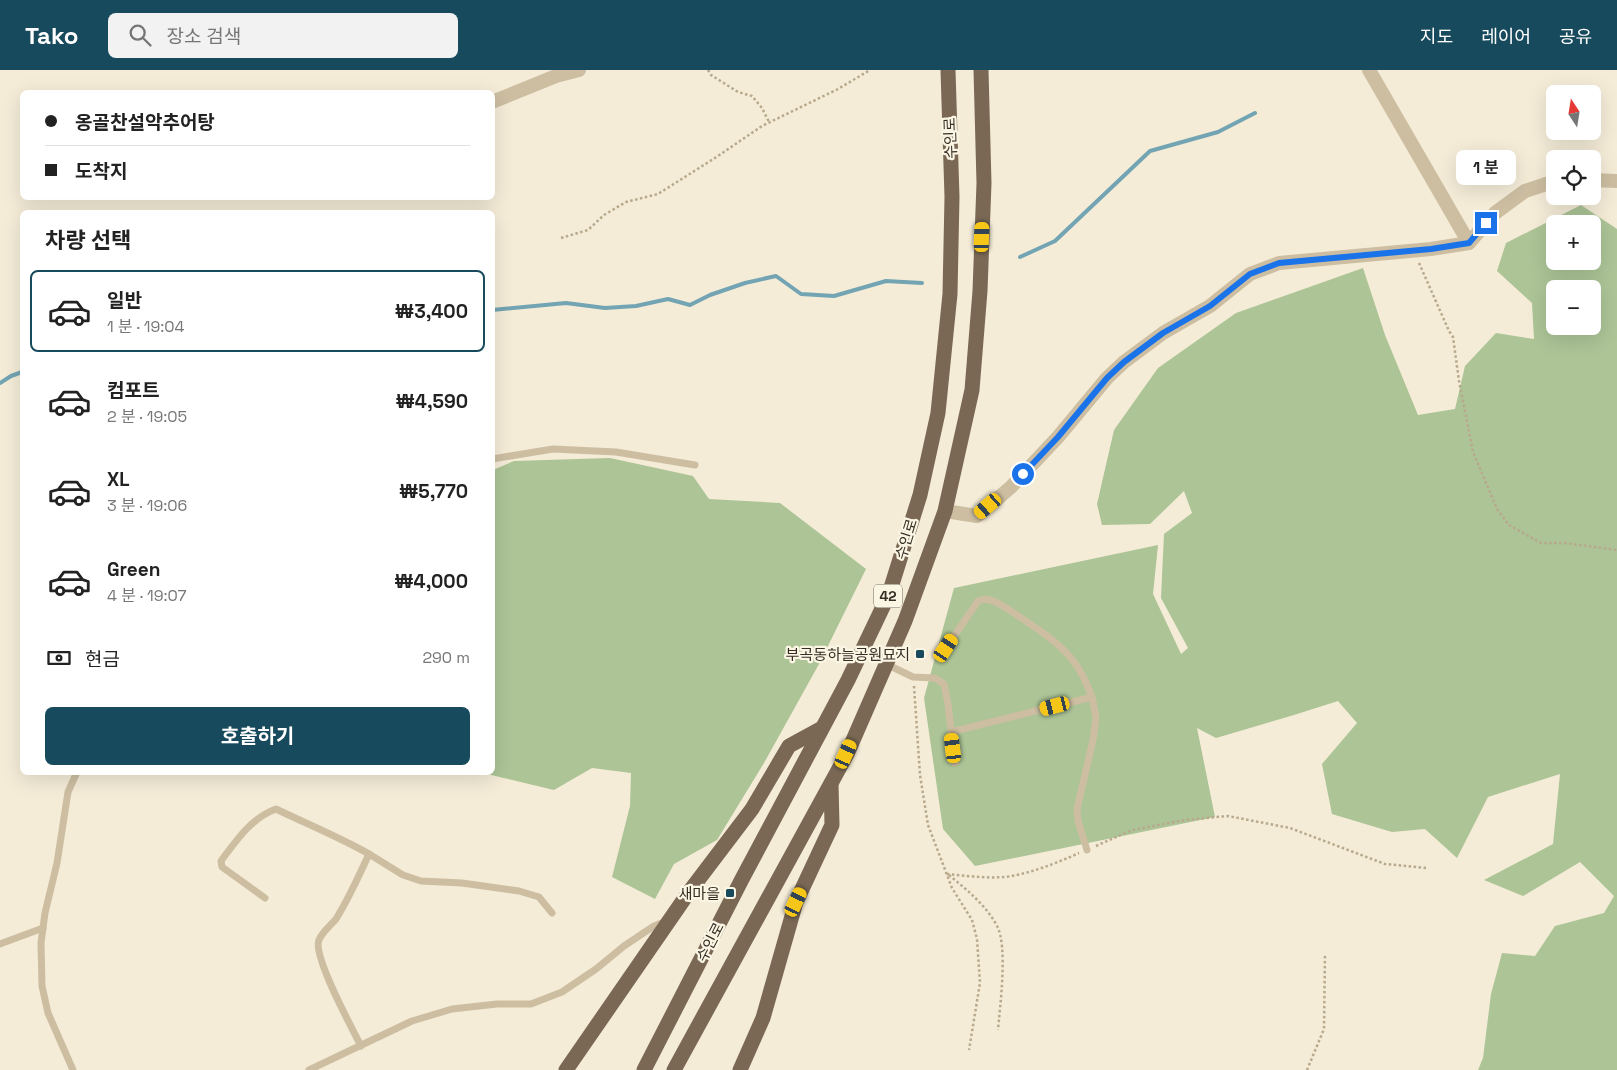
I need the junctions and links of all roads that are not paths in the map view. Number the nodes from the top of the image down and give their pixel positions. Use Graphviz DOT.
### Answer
graph roads {
  1 [pos="579,70"];
  2 [pos="948,70"];
  3 [pos="981,70"];
  4 [pos="1369,70"];
  5 [pos="495,101"];
  6 [pos="1601,180"];
  7 [pos="1617,181"];
  8 [pos="1546,184"];
  9 [pos="1469,243"];
  10 [pos="495,459"];
  11 [pos="695,465"];
  12 [pos="945,511"];
  13 [pos="946,648"];
  14 [pos="886,664"];
  15 [pos="1092,696"];
  16 [pos="822,728"];
  17 [pos="951,732"];
  18 [pos="955,763"];
  19 [pos="76,775"];
  20 [pos="831,782"];
  21 [pos="1087,850"];
  22 [pos="369,854"];
  23 [pos="265,898"];
  24 [pos="552,913"];
  25 [pos="670,920"];
  26 [pos="43,928"];
  27 [pos="0,944"];
  28 [pos="361,1046"];
  29 [pos="72,1070"];
  30 [pos="309,1070"];
  31 [pos="566,1070"];
  32 [pos="644,1070"];
  33 [pos="674,1070"];
  34 [pos="740,1070"];
  1 -- 5 [label="street"];
  2 -- 16 [label="main road, 수인로 / 42"];
  3 -- 12 [label="main road, 수인로 / 42"];
  4 -- 9 [label="street"];
  6 -- 7 [label="street"];
  8 -- 9 [label="street"];
  9 -- 12 [label="street"];
  10 -- 11 [label="lane"];
  12 -- 14 [label="main road, 수인로 / 42"];
  13 -- 15 [label="lane"];
  14 -- 17 [label="lane"];
  14 -- 20 [label="main road, 수인로 / 42"];
  15 -- 17 [label="lane"];
  15 -- 21 [label="lane"];
  16 -- 25 [label="main road"];
  16 -- 32 [label="main road, 수인로 / 42"];
  17 -- 18 [label="lane"];
  19 -- 26 [label="lane"];
  20 -- 33 [label="main road, 수인로 / 42"];
  20 -- 34 [label="main road"];
  22 -- 23 [label="lane"];
  22 -- 24 [label="lane"];
  22 -- 28 [label="lane"];
  25 -- 28 [label="lane"];
  25 -- 31 [label="main road"];
  26 -- 27 [label="lane"];
  26 -- 29 [label="lane"];
  28 -- 30 [label="lane"];
}
